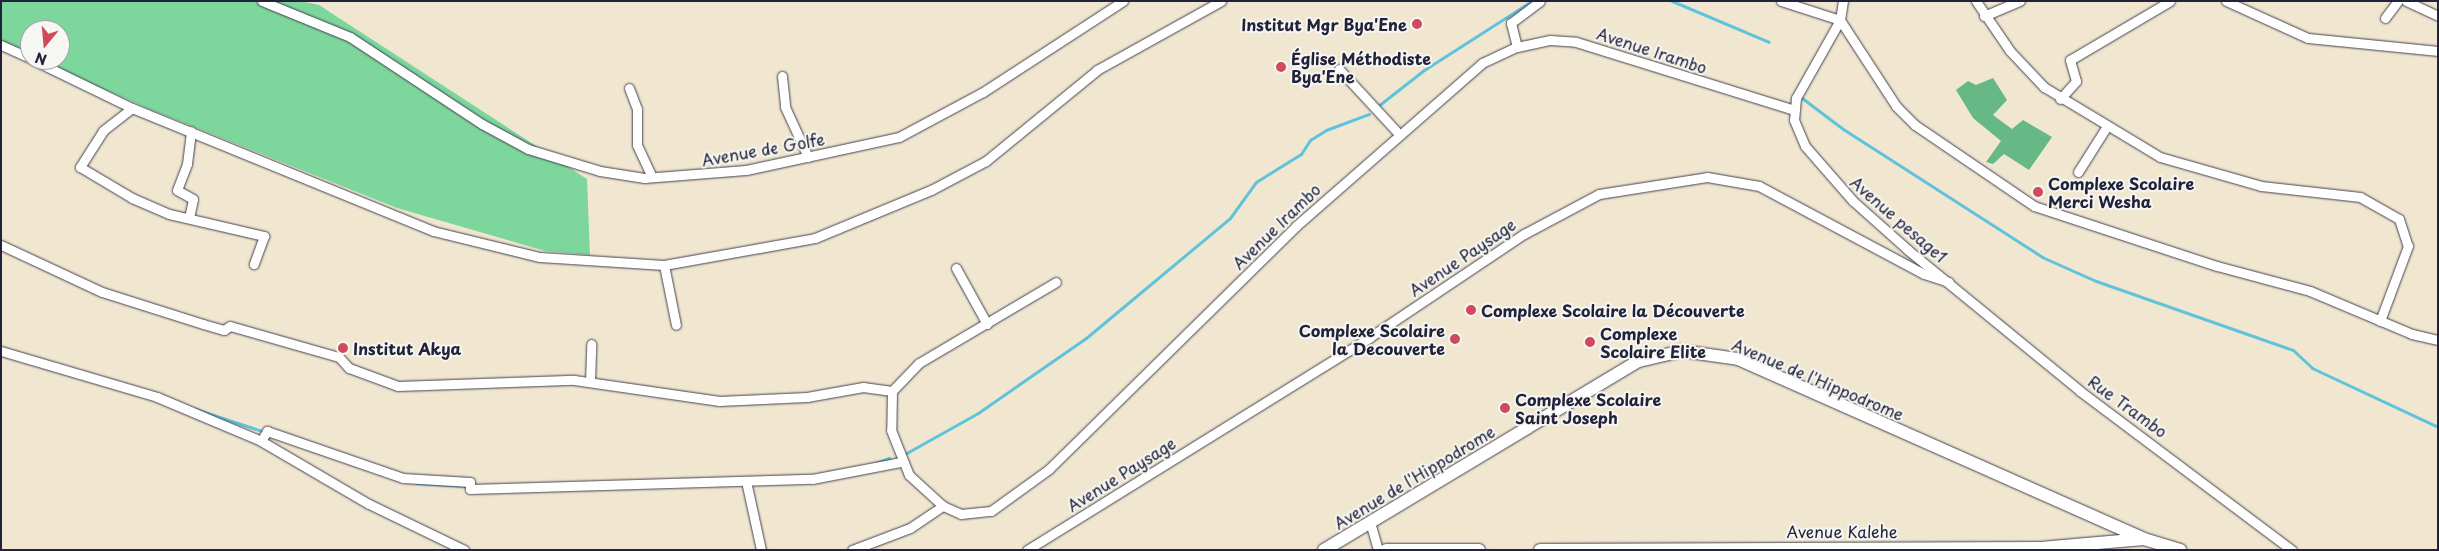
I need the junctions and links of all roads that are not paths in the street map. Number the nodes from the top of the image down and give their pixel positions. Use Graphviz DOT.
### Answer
graph roads {
  1 [pos="262,1"];
  2 [pos="1122,1"];
  3 [pos="1221,1"];
  4 [pos="1540,1"];
  5 [pos="1780,1"];
  6 [pos="1843,1"];
  7 [pos="1976,1"];
  8 [pos="2020,1"];
  9 [pos="2170,1"];
  10 [pos="2226,1"];
  11 [pos="2398,1"];
  12 [pos="2406,1"];
  13 [pos="1984,16"];
  14 [pos="2438,16"];
  15 [pos="2385,18"];
  16 [pos="1840,20"];
  17 [pos="1,45"];
  18 [pos="1517,47"];
  19 [pos="2438,51"];
  20 [pos="20,54"];
  21 [pos="1339,69"];
  22 [pos="54,70"];
  23 [pos="782,76"];
  24 [pos="629,88"];
  25 [pos="2060,99"];
  26 [pos="132,108"];
  27 [pos="1794,110"];
  28 [pos="2107,126"];
  29 [pos="191,131"];
  30 [pos="1399,134"];
  31 [pos="808,157"];
  32 [pos="2078,172"];
  33 [pos="652,177"];
  34 [pos="189,218"];
  35 [pos="1,246"];
  36 [pos="254,264"];
  37 [pos="664,265"];
  38 [pos="956,268"];
  39 [pos="1056,282"];
  40 [pos="1949,282"];
  41 [pos="2380,321"];
  42 [pos="987,324"];
  43 [pos="676,325"];
  44 [pos="2438,340"];
  45 [pos="590,344"];
  46 [pos="1,351"];
  47 [pos="590,382"];
  48 [pos="892,391"];
  49 [pos="261,441"];
  50 [pos="901,462"];
  51 [pos="746,481"];
  52 [pos="943,506"];
  53 [pos="1370,522"];
  54 [pos="2144,539"];
  55 [pos="1685,549"];
  56 [pos="464,550"];
  57 [pos="761,550"];
  58 [pos="852,550"];
  59 [pos="1027,550"];
  60 [pos="1324,550"];
  61 [pos="1378,550"];
  62 [pos="1386,550"];
  63 [pos="1480,550"];
  64 [pos="1540,550"];
  65 [pos="2180,550"];
  66 [pos="2292,550"];
  1 -- 33 [label="street, Avenue de Golfe"];
  2 -- 31 [label="street, Avenue de Golfe"];
  3 -- 37 [label="street"];
  4 -- 18 [label="street"];
  5 -- 16 [label="street"];
  6 -- 16 [label="street"];
  7 -- 13 [label="street"];
  8 -- 13 [label="street"];
  9 -- 25 [label="street"];
  10 -- 19 [label="street"];
  11 -- 15 [label="street"];
  12 -- 14 [label="street"];
  13 -- 25 [label="street"];
  16 -- 27 [label="street"];
  16 -- 41 [label="street"];
  17 -- 20 [label="street"];
  18 -- 27 [label="street, Avenue Irambo"];
  18 -- 30 [label="street, Avenue Irambo"];
  21 -- 30 [label="street"];
  22 -- 26 [label="street"];
  23 -- 31 [label="street"];
  24 -- 33 [label="street"];
  25 -- 28 [label="street"];
  26 -- 29 [label="street"];
  26 -- 34 [label="street"];
  27 -- 40 [label="street, Avenue pesage1"];
  28 -- 32 [label="street"];
  28 -- 41 [label="street"];
  29 -- 34 [label="street"];
  29 -- 37 [label="street"];
  30 -- 52 [label="street, Avenue Irambo"];
  31 -- 33 [label="street, Avenue de Golfe"];
  34 -- 36 [label="street"];
  35 -- 47 [label="street"];
  37 -- 43 [label="street"];
  38 -- 42 [label="street"];
  39 -- 42 [label="street"];
  40 -- 59 [label="street, Avenue Paysage"];
  40 -- 66 [label="street, Rue Trambo"];
  41 -- 44 [label="street"];
  42 -- 48 [label="street"];
  45 -- 47 [label="street"];
  46 -- 49 [label="street"];
  47 -- 48 [label="street"];
  48 -- 50 [label="street, Avenue Irambo"];
  49 -- 51 [label="street"];
  49 -- 56 [label="street"];
  50 -- 51 [label="street"];
  50 -- 52 [label="street, Avenue Irambo"];
  51 -- 57 [label="street"];
  52 -- 58 [label="street"];
  53 -- 54 [label="street, Avenue de l'Hippodrome"];
  53 -- 60 [label="street, Avenue de l'Hippodrome"];
  53 -- 61 [label="street"];
  54 -- 55 [label="street, Avenue Kalehe"];
  54 -- 65 [label="street, Avenue de l'Hippodrome"];
  55 -- 64 [label="street, Avenue Kalehe"];
  62 -- 63 [label="street"];
}
